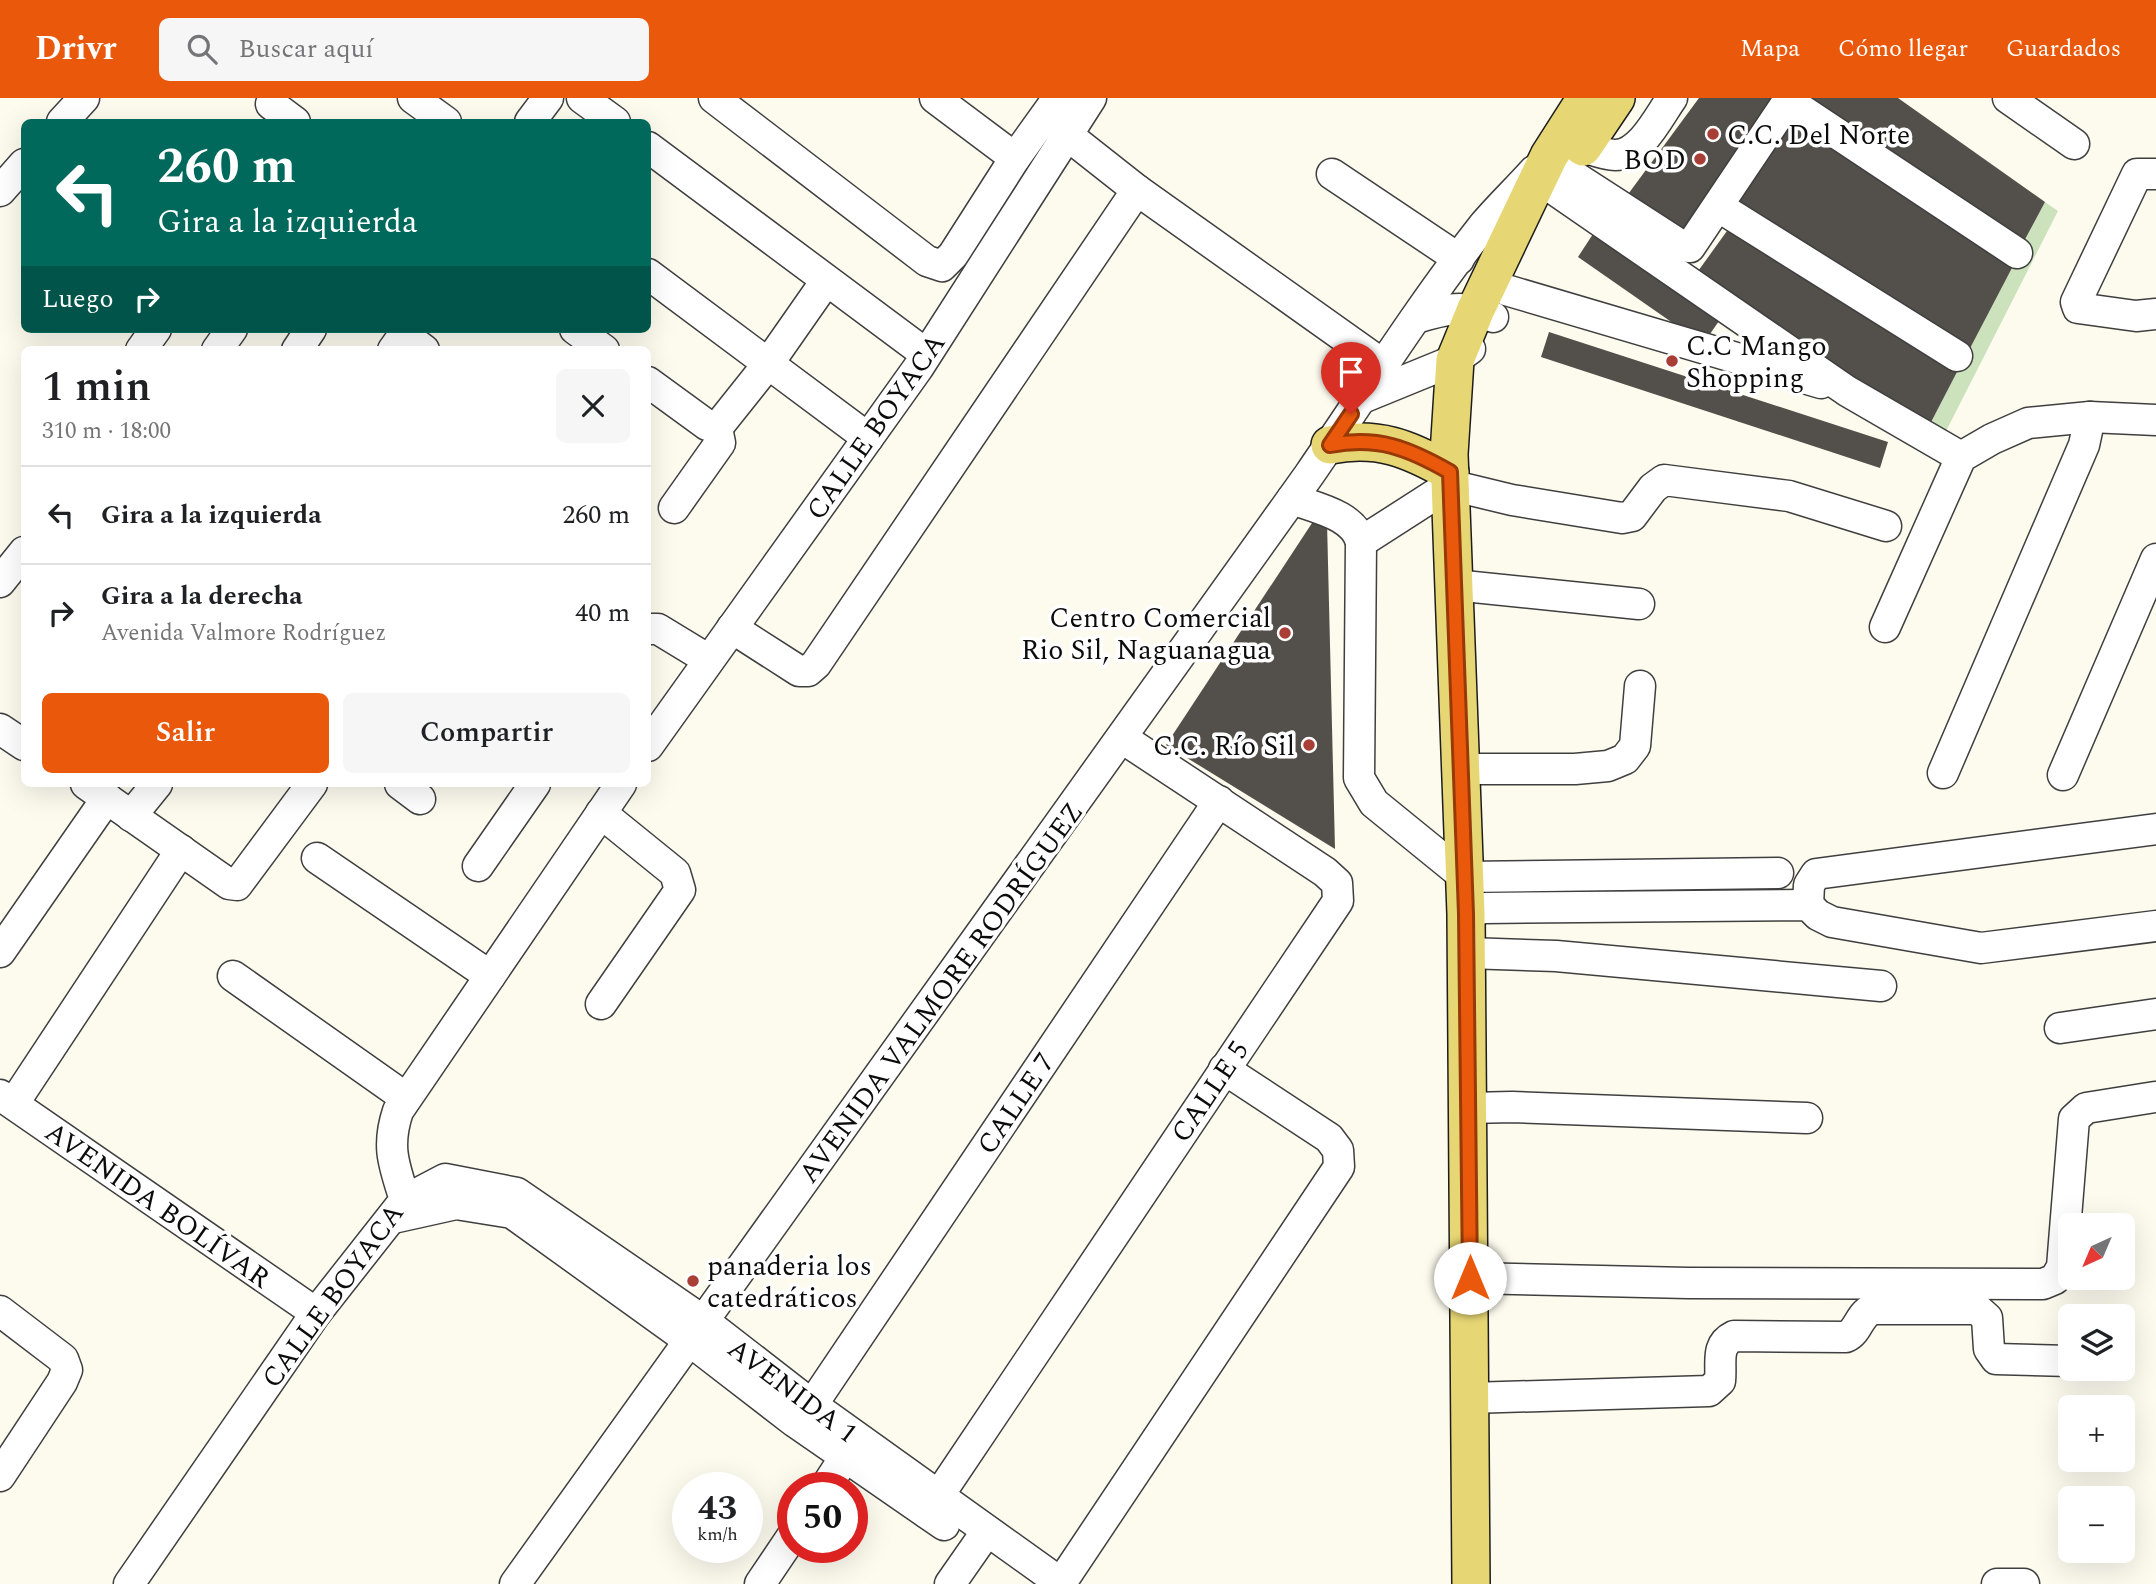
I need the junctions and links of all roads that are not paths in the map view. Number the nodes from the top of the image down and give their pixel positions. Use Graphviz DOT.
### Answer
graph roads {
  1 [pos="84,98"];
  2 [pos="413,98"];
  3 [pos="548,98"];
  4 [pos="582,98"];
  5 [pos="714,98"];
  6 [pos="935,98"];
  7 [pos="1091,98"];
  8 [pos="1586,98"];
  9 [pos="1616,98"];
  10 [pos="1672,98"];
  11 [pos="2008,98"];
  12 [pos="271,104"];
  13 [pos="1056,117"];
  14 [pos="65,119"];
  15 [pos="291,119"];
  16 [pos="442,119"];
  17 [pos="532,119"];
  18 [pos="611,119"];
  19 [pos="2074,144"];
  20 [pos="651,149"];
  21 [pos="1015,158"];
  22 [pos="1563,166"];
  23 [pos="21,167"];
  24 [pos="1332,174"];
  25 [pos="2156,174"];
  26 [pos="1137,190"];
  27 [pos="0,191"];
  28 [pos="1719,207"];
  29 [pos="2017,253"];
  30 [pos="1459,259"];
  31 [pos="651,276"];
  32 [pos="826,281"];
  33 [pos="2156,314"];
  34 [pos="1416,318"];
  35 [pos="1482,323"];
  36 [pos="581,333"];
  37 [pos="598,346"];
  38 [pos="926,354"];
  39 [pos="1957,356"];
  40 [pos="768,364"];
  41 [pos="1382,364"];
  42 [pos="651,384"];
  43 [pos="1847,391"];
  44 [pos="1362,398"];
  45 [pos="2090,417"];
  46 [pos="2156,420"];
  47 [pos="717,428"];
  48 [pos="868,438"];
  49 [pos="1330,445"];
  50 [pos="1961,457"];
  51 [pos="1450,471"];
  52 [pos="1292,499"];
  53 [pos="674,508"];
  54 [pos="1886,526"];
  55 [pos="1361,542"];
  56 [pos="21,556"];
  57 [pos="2156,559"];
  58 [pos="0,582"];
  59 [pos="1454,585"];
  60 [pos="1639,604"];
  61 [pos="1885,627"];
  62 [pos="732,628"];
  63 [pos="651,629"];
  64 [pos="709,660"];
  65 [pos="1640,686"];
  66 [pos="1122,738"];
  67 [pos="651,742"];
  68 [pos="1461,769"];
  69 [pos="1943,773"];
  70 [pos="2063,775"];
  71 [pos="155,787"];
  72 [pos="310,787"];
  73 [pos="533,787"];
  74 [pos="619,787"];
  75 [pos="97,791"];
  76 [pos="1219,802"];
  77 [pos="601,813"];
  78 [pos="131,816"];
  79 [pos="2156,829"];
  80 [pos="180,850"];
  81 [pos="317,858"];
  82 [pos="478,866"];
  83 [pos="1778,873"];
  84 [pos="1465,877"];
  85 [pos="1808,905"];
  86 [pos="1466,914"];
  87 [pos="2156,926"];
  88 [pos="0,952"];
  89 [pos="1467,953"];
  90 [pos="233,976"];
  91 [pos="490,976"];
  92 [pos="1881,986"];
  93 [pos="601,1004"];
  94 [pos="2156,1014"];
  95 [pos="2060,1028"];
  96 [pos="1224,1069"];
  97 [pos="2155,1097"];
  98 [pos="406,1098"];
  99 [pos="7,1099"];
  100 [pos="1469,1108"];
  101 [pos="1807,1118"];
  102 [pos="397,1210"];
  103 [pos="1470,1278"];
  104 [pos="0,1311"];
  105 [pos="316,1313"];
  106 [pos="698,1331"];
  107 [pos="2058,1361"];
  108 [pos="1470,1398"];
  109 [pos="812,1405"];
  110 [pos="845,1457"];
  111 [pos="835,1472"];
  112 [pos="0,1476"];
  113 [pos="932,1504"];
  114 [pos="981,1539"];
  115 [pos="777,1559"];
  116 [pos="129,1584"];
  117 [pos="515,1584"];
  118 [pos="760,1584"];
  119 [pos="950,1584"];
  120 [pos="1029,1584"];
  121 [pos="1062,1584"];
  122 [pos="1471,1584"];
  123 [pos="1997,1584"];
  124 [pos="2024,1584"];
  1 -- 14 [label="street"];
  2 -- 16 [label="street"];
  3 -- 17 [label="street"];
  4 -- 18 [label="street"];
  5 -- 21 [label="street"];
  6 -- 21 [label="street"];
  7 -- 13 [label="street, CALLE BOYACA"];
  8 -- 22 [label="main road"];
  9 -- 22 [label="main road"];
  10 -- 22 [label="street"];
  11 -- 19 [label="street"];
  12 -- 15 [label="street"];
  13 -- 21 [label="street"];
  13 -- 26 [label="street"];
  13 -- 38 [label="street, CALLE BOYACA"];
  20 -- 32 [label="street"];
  22 -- 28 [label="street"];
  22 -- 30 [label="street, AVENIDA VALMORE RODRÍGUEZ"];
  22 -- 35 [label="main road"];
  22 -- 43 [label="street"];
  23 -- 27 [label="street"];
  24 -- 30 [label="street"];
  25 -- 33 [label="street"];
  26 -- 41 [label="street"];
  26 -- 62 [label="street"];
  28 -- 29 [label="street"];
  28 -- 39 [label="street"];
  30 -- 34 [label="street, AVENIDA VALMORE RODRÍGUEZ"];
  31 -- 40 [label="street"];
  32 -- 38 [label="street"];
  32 -- 40 [label="street"];
  34 -- 35 [label="street"];
  34 -- 41 [label="street, AVENIDA VALMORE RODRÍGUEZ"];
  35 -- 43 [label="street"];
  35 -- 44 [label="street"];
  35 -- 51 [label="main road"];
  36 -- 37 [label="street"];
  38 -- 48 [label="street, CALLE BOYACA"];
  40 -- 47 [label="street"];
  40 -- 48 [label="street"];
  41 -- 44 [label="street, AVENIDA VALMORE RODRÍGUEZ"];
  42 -- 47 [label="street"];
  43 -- 50 [label="street"];
  44 -- 49 [label="street, AVENIDA VALMORE RODRÍGUEZ"];
  45 -- 46 [label="street"];
  45 -- 50 [label="street"];
  45 -- 69 [label="street"];
  47 -- 53 [label="street"];
  48 -- 62 [label="street, CALLE BOYACA"];
  49 -- 51 [label="main road"];
  49 -- 52 [label="street, AVENIDA VALMORE RODRÍGUEZ"];
  50 -- 61 [label="street"];
  51 -- 54 [label="street"];
  51 -- 55 [label="street"];
  51 -- 59 [label="main road"];
  52 -- 55 [label="street"];
  52 -- 66 [label="street, AVENIDA VALMORE RODRÍGUEZ"];
  55 -- 84 [label="street"];
  56 -- 58 [label="street"];
  57 -- 70 [label="street"];
  59 -- 60 [label="street"];
  59 -- 68 [label="main road"];
  62 -- 64 [label="street, CALLE BOYACA"];
  63 -- 64 [label="street"];
  64 -- 67 [label="street, CALLE BOYACA"];
  65 -- 68 [label="street"];
  66 -- 76 [label="street, CALLE 5"];
  66 -- 106 [label="street, AVENIDA VALMORE RODRÍGUEZ"];
  68 -- 84 [label="main road"];
  71 -- 78 [label="street"];
  72 -- 80 [label="street"];
  73 -- 82 [label="street"];
  74 -- 77 [label="street, CALLE BOYACA"];
  75 -- 78 [label="street"];
  75 -- 88 [label="street"];
  76 -- 96 [label="street, CALLE 5"];
  76 -- 109 [label="street, CALLE 7"];
  77 -- 91 [label="street, CALLE BOYACA"];
  77 -- 93 [label="street"];
  78 -- 80 [label="street"];
  79 -- 85 [label="street"];
  80 -- 99 [label="street"];
  81 -- 91 [label="street"];
  83 -- 84 [label="street"];
  84 -- 86 [label="main road"];
  85 -- 86 [label="street"];
  85 -- 87 [label="street"];
  86 -- 89 [label="main road"];
  89 -- 92 [label="street"];
  89 -- 100 [label="main road"];
  90 -- 98 [label="street"];
  91 -- 98 [label="street, CALLE BOYACA"];
  94 -- 95 [label="street"];
  96 -- 113 [label="street, CALLE 5"];
  96 -- 121 [label="street"];
  97 -- 103 [label="street"];
  98 -- 102 [label="street, CALLE BOYACA"];
  99 -- 105 [label="street, AVENIDA BOLÍVAR"];
  100 -- 101 [label="street"];
  100 -- 103 [label="main road"];
  102 -- 105 [label="street, CALLE BOYACA"];
  102 -- 106 [label="street, AVENIDA 1"];
  103 -- 108 [label="main road"];
  104 -- 112 [label="street"];
  105 -- 116 [label="street, CALLE BOYACA"];
  106 -- 109 [label="street, AVENIDA 1"];
  106 -- 110 [label="street, AVENIDA 1"];
  106 -- 117 [label="street, AVENIDA VALMORE RODRÍGUEZ"];
  107 -- 108 [label="street"];
  108 -- 122 [label="main road"];
  109 -- 113 [label="street, AVENIDA 1"];
  110 -- 111 [label="street"];
  110 -- 113 [label="street, AVENIDA 1"];
  113 -- 114 [label="street, AVENIDA 1"];
  114 -- 119 [label="street"];
  114 -- 120 [label="street, AVENIDA 1"];
  114 -- 121 [label="street, AVENIDA 1"];
  115 -- 118 [label="street"];
  123 -- 124 [label="street"];
}
